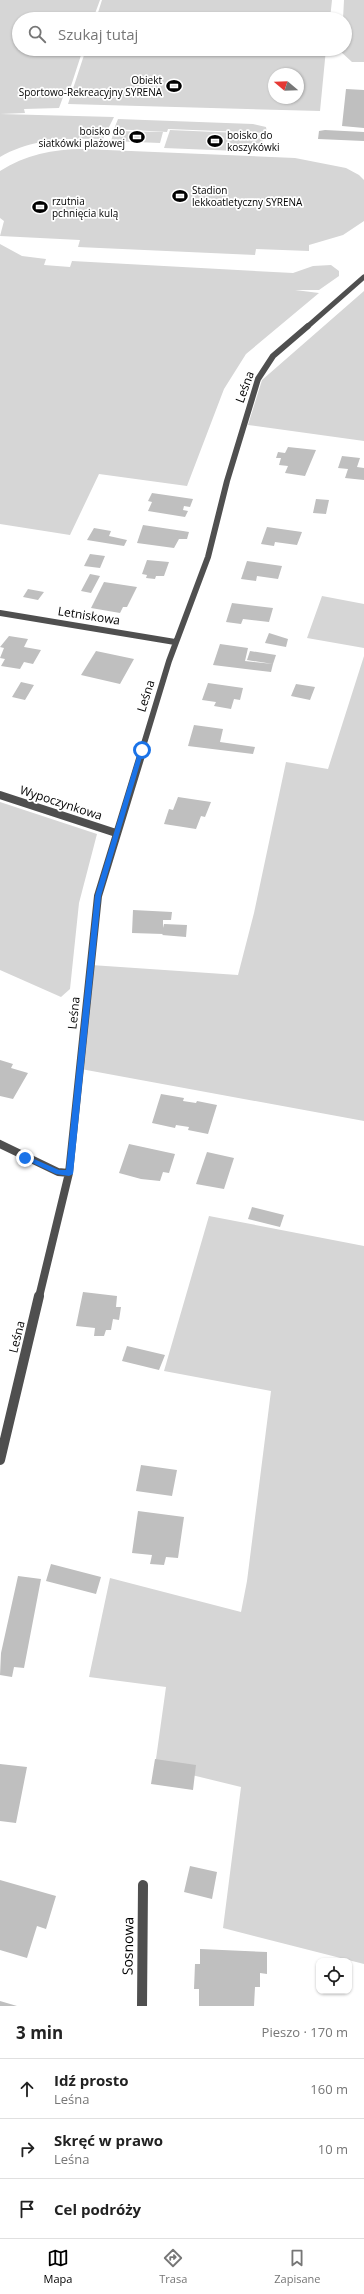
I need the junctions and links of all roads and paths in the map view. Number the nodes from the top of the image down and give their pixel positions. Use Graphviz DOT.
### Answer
graph roads {
  1 [pos="364,277"];
  2 [pos="0,613"];
  3 [pos="175,642"];
  4 [pos="0,795"];
  5 [pos="116,832"];
  6 [pos="0,1144"];
  7 [pos="69,1174"];
  8 [pos="0,1460"];
  9 [pos="143,1885"];
  10 [pos="142,2006"];
  1 -- 3 [label="street, Leśna"];
  2 -- 3 [label="street, Letniskowa"];
  3 -- 5 [label="street, Leśna"];
  4 -- 5 [label="street, Wypoczynkowa"];
  5 -- 7 [label="street, Leśna"];
  6 -- 7 [label="street"];
  7 -- 8 [label="street, Leśna"];
  9 -- 10 [label="street, Sosnowa"];
}
